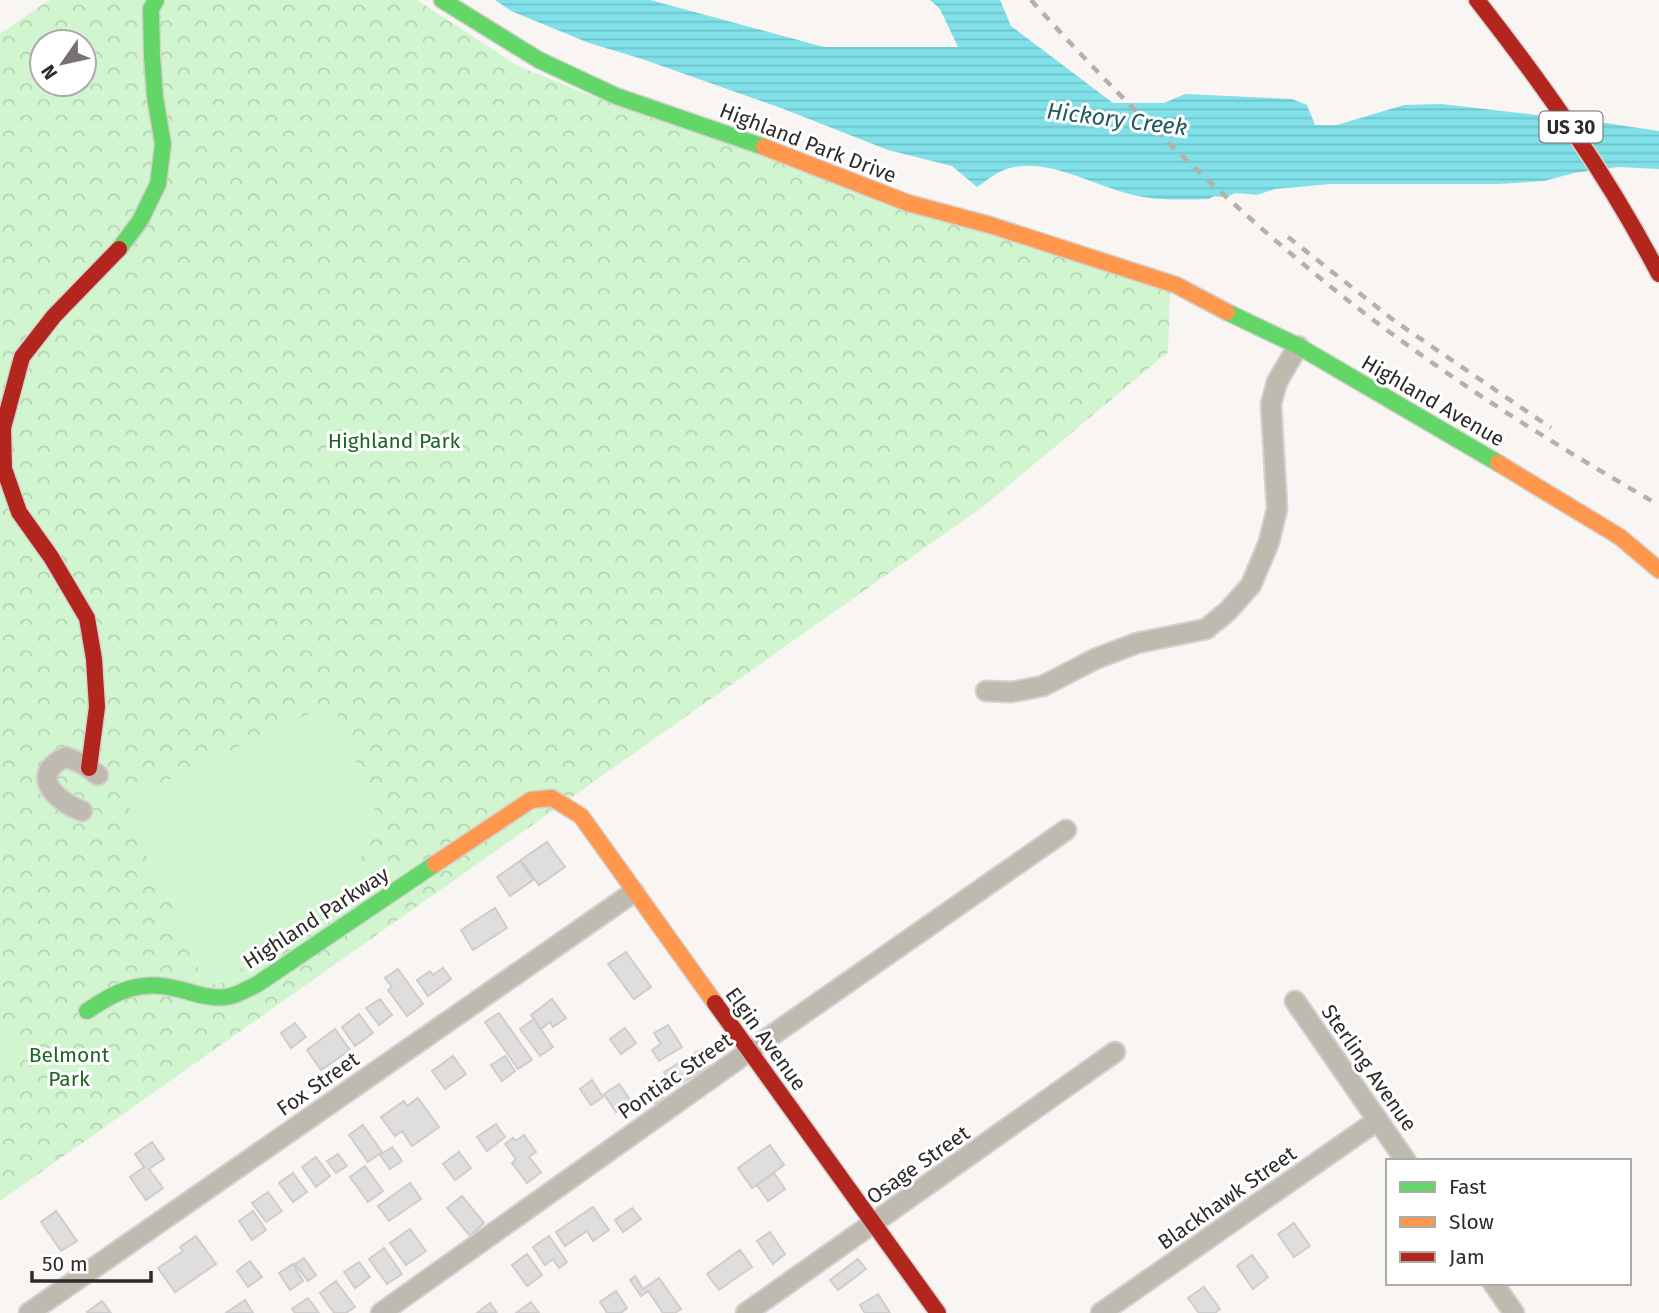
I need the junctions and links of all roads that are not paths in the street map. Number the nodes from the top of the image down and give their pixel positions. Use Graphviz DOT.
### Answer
graph roads {
  1 [pos="156,0"];
  2 [pos="442,0"];
  3 [pos="1477,0"];
  4 [pos="1659,274"];
  5 [pos="1176,285"];
  6 [pos="1298,346"];
  7 [pos="1659,569"];
  8 [pos="986,691"];
  9 [pos="94,772"];
  10 [pos="552,798"];
  11 [pos="82,811"];
  12 [pos="1066,830"];
  13 [pos="634,892"];
  14 [pos="1295,1001"];
  15 [pos="87,1011"];
  16 [pos="748,1052"];
  17 [pos="1115,1052"];
  18 [pos="1378,1120"];
  19 [pos="1405,1159"];
  20 [pos="875,1223"];
  21 [pos="1494,1285"];
  22 [pos="50,1307"];
  23 [pos="1512,1312"];
  24 [pos="29,1313"];
  25 [pos="381,1313"];
  26 [pos="746,1313"];
  27 [pos="938,1313"];
  28 [pos="1101,1313"];
  1 -- 9 [label="street"];
  2 -- 5 [label="street, Highland Park Drive"];
  3 -- 4 [label="street, US 30"];
  5 -- 6 [label="street, Highland Avenue"];
  6 -- 7 [label="street, Highland Avenue"];
  6 -- 8 [label="street"];
  9 -- 11 [label="street"];
  10 -- 13 [label="street, Elgin Avenue"];
  10 -- 15 [label="street, Highland Parkway"];
  12 -- 16 [label="street, Pontiac Street"];
  13 -- 16 [label="street, Elgin Avenue"];
  13 -- 22 [label="street, Fox Street"];
  14 -- 18 [label="street, Sterling Avenue"];
  16 -- 20 [label="street, Elgin Avenue"];
  16 -- 25 [label="street, Pontiac Street"];
  17 -- 20 [label="street, Osage Street"];
  18 -- 19 [label="street, Sterling Avenue"];
  18 -- 28 [label="street, Blackhawk Street"];
  20 -- 26 [label="street, Osage Street"];
  20 -- 27 [label="street, Elgin Avenue"];
  21 -- 23 [label="street"];
  22 -- 24 [label="street, Fox Street"];
}
